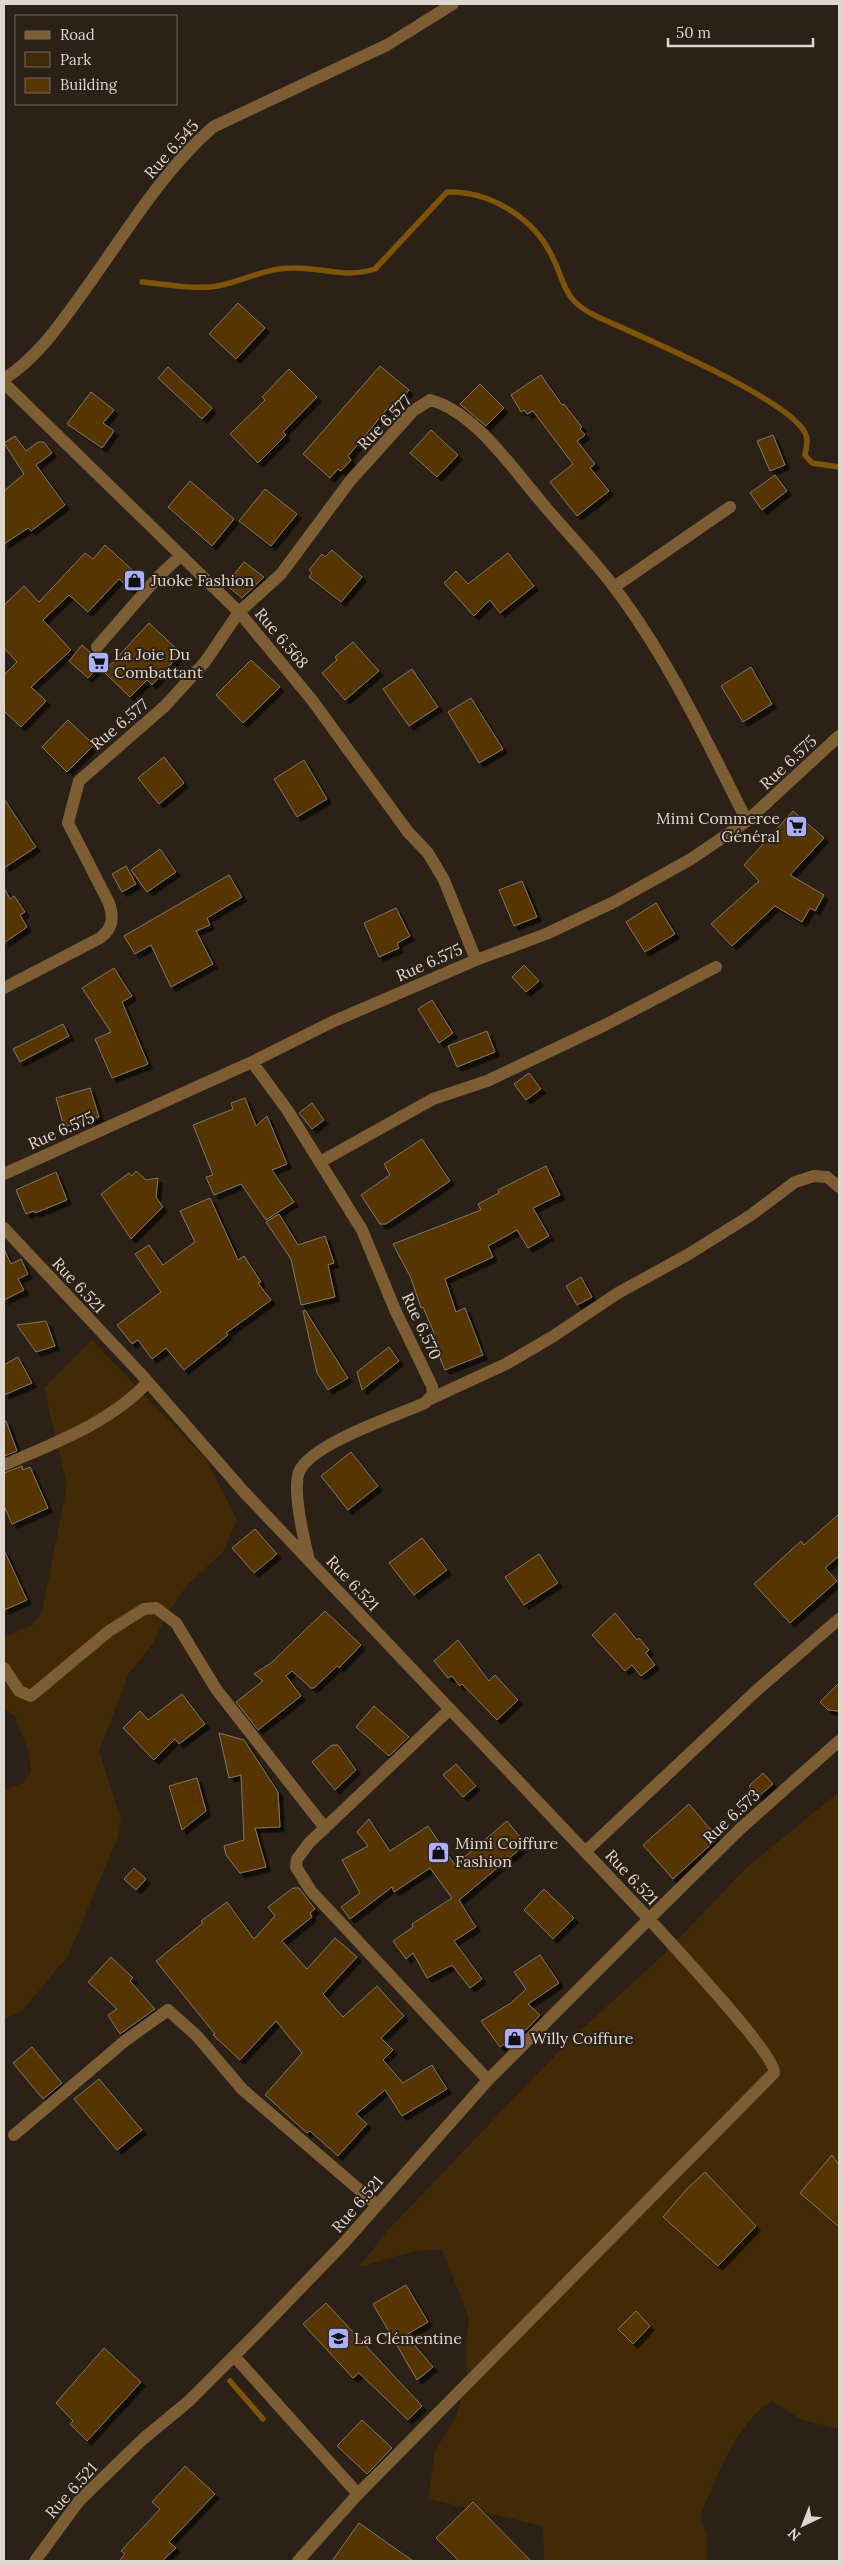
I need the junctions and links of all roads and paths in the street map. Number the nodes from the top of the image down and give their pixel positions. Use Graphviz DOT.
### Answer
graph roads {
  1 [pos="453,4"];
  2 [pos="4,381"];
  3 [pos="730,507"];
  4 [pos="180,556"];
  5 [pos="614,587"];
  6 [pos="239,612"];
  7 [pos="97,647"];
  8 [pos="839,736"];
  9 [pos="747,821"];
  10 [pos="476,960"];
  11 [pos="716,968"];
  12 [pos="4,988"];
  13 [pos="252,1062"];
  14 [pos="320,1162"];
  15 [pos="4,1174"];
  16 [pos="839,1187"];
  17 [pos="4,1228"];
  18 [pos="15,1242"];
  19 [pos="4,1248"];
  20 [pos="148,1382"];
  21 [pos="430,1399"];
  22 [pos="4,1465"];
  23 [pos="309,1560"];
  24 [pos="839,1619"];
  25 [pos="4,1668"];
  26 [pos="449,1710"];
  27 [pos="839,1741"];
  28 [pos="325,1828"];
  29 [pos="586,1851"];
  30 [pos="649,1919"];
  31 [pos="488,2080"];
  32 [pos="14,2135"];
  33 [pos="377,2205"];
  34 [pos="234,2356"];
  35 [pos="358,2494"];
  36 [pos="34,2561"];
  37 [pos="298,2561"];
  1 -- 2 [label="street, Rue 6.545"];
  2 -- 4 [label="street, Rue 6.568"];
  3 -- 5 [label="street"];
  4 -- 6 [label="street, Rue 6.568"];
  4 -- 7 [label="street"];
  5 -- 6 [label="street, Rue 6.577"];
  5 -- 9 [label="street"];
  6 -- 10 [label="street, Rue 6.568"];
  6 -- 12 [label="street, Rue 6.577"];
  8 -- 9 [label="street, Rue 6.575"];
  9 -- 10 [label="street, Rue 6.575"];
  10 -- 13 [label="street, Rue 6.575"];
  11 -- 14 [label="street"];
  13 -- 14 [label="street, Rue 6.570"];
  13 -- 15 [label="street, Rue 6.575"];
  14 -- 21 [label="street, Rue 6.570"];
  16 -- 21 [label="street"];
  17 -- 18 [label="street, Rue 6.521"];
  18 -- 19 [label="street"];
  18 -- 20 [label="street, Rue 6.521"];
  20 -- 22 [label="street"];
  20 -- 23 [label="street, Rue 6.521"];
  21 -- 23 [label="street"];
  23 -- 26 [label="street, Rue 6.521"];
  24 -- 29 [label="street"];
  25 -- 28 [label="street"];
  26 -- 28 [label="street"];
  26 -- 29 [label="street, Rue 6.521"];
  27 -- 30 [label="street, Rue 6.573"];
  28 -- 31 [label="street"];
  29 -- 30 [label="street, Rue 6.521"];
  30 -- 31 [label="street, Rue 6.521"];
  30 -- 35 [label="street"];
  31 -- 33 [label="street, Rue 6.521"];
  32 -- 33 [label="street"];
  33 -- 34 [label="street, Rue 6.521"];
  34 -- 35 [label="street"];
  34 -- 36 [label="street, Rue 6.521"];
  35 -- 37 [label="street"];
}
